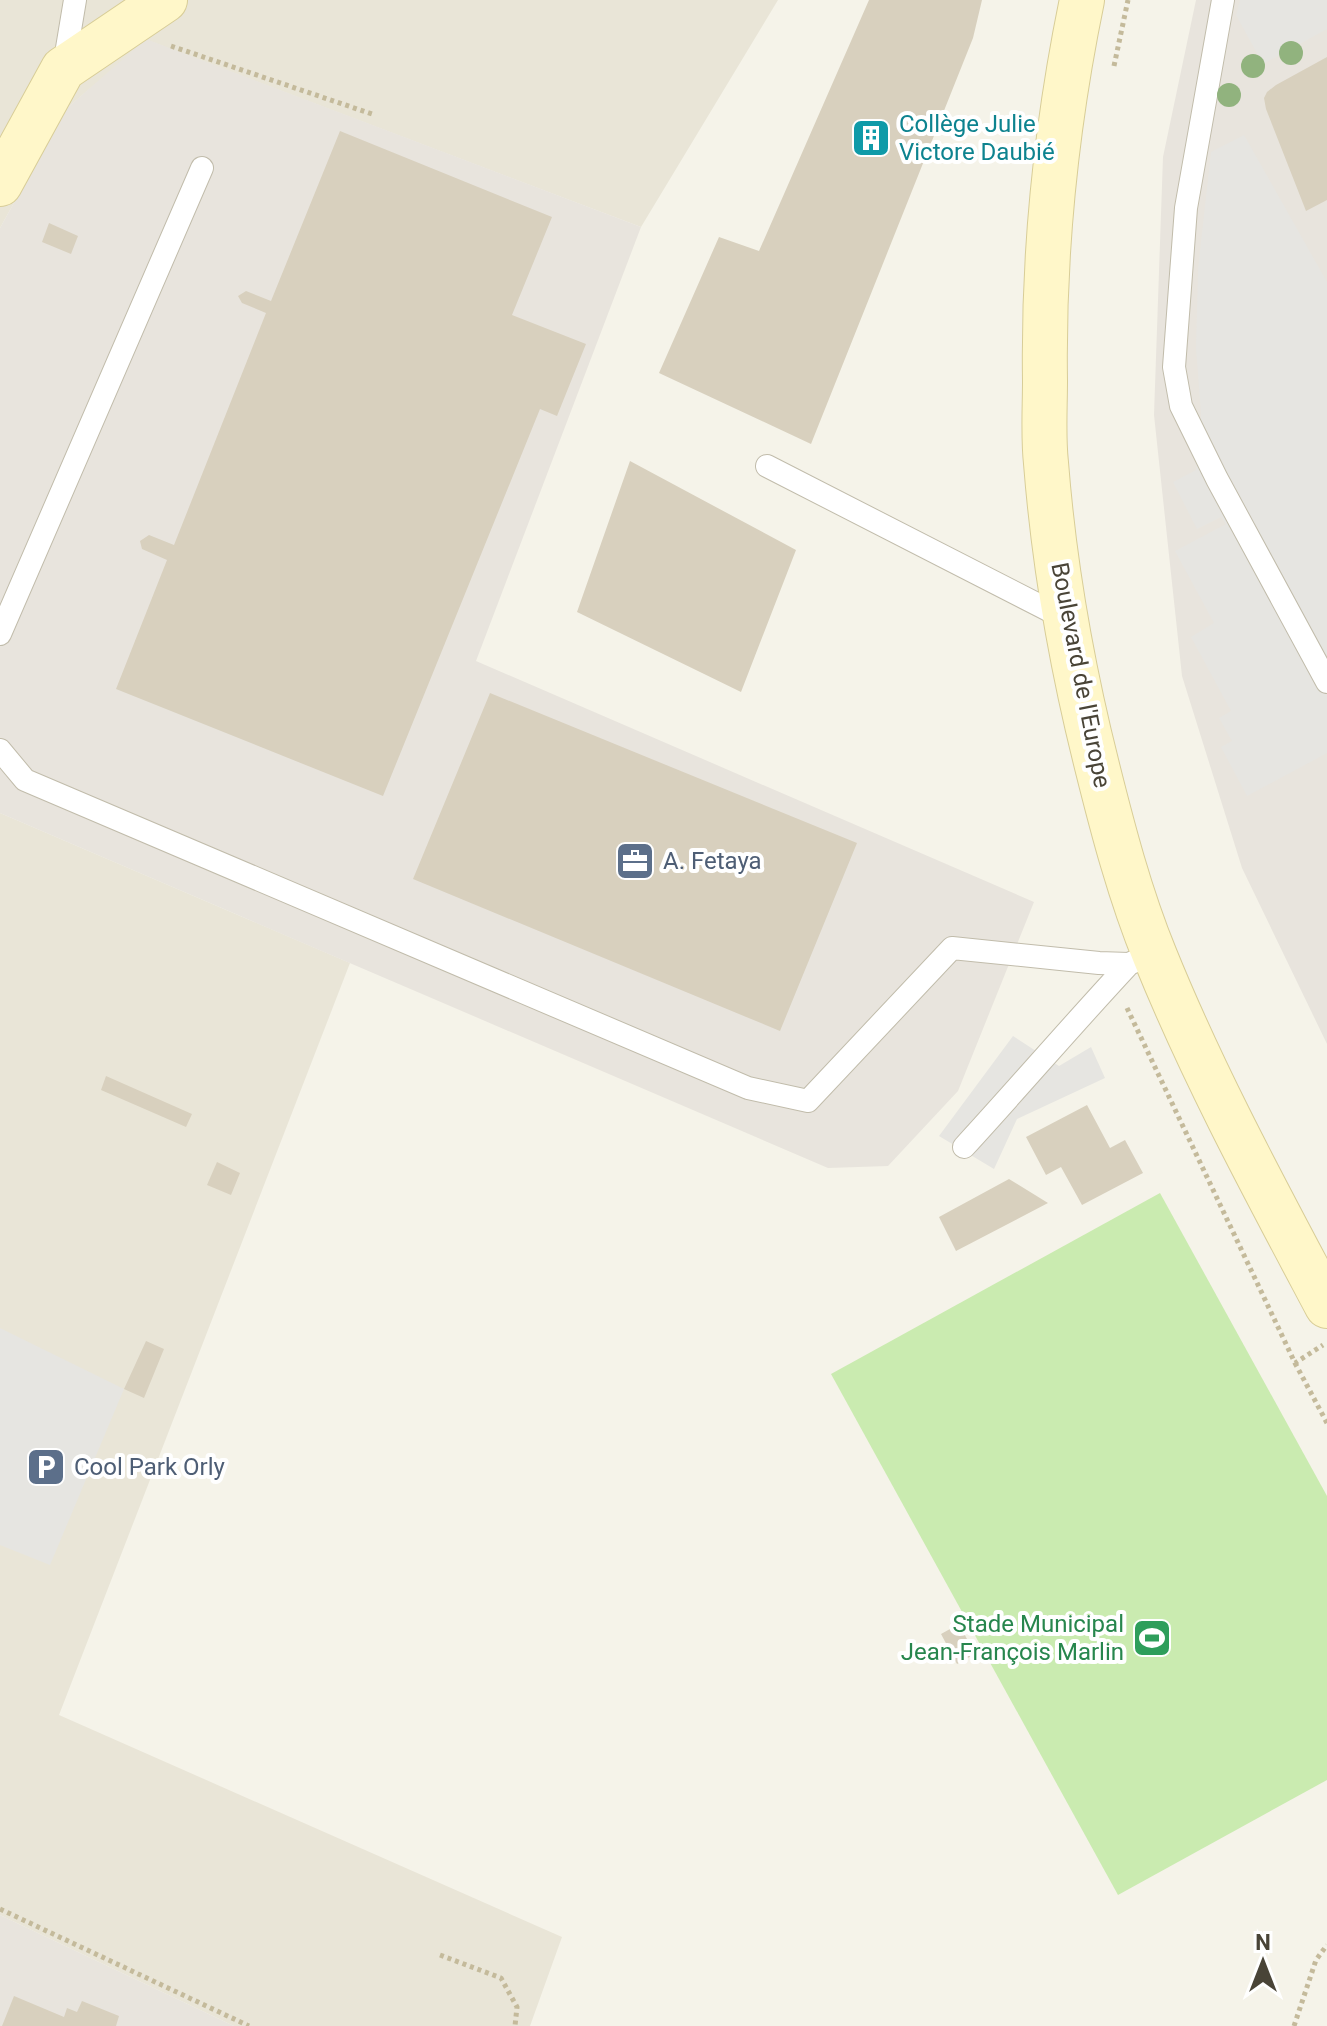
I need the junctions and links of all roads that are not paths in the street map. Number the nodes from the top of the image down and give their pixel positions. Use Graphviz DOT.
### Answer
graph roads {
  1 [pos="75,0"];
  2 [pos="1082,0"];
  3 [pos="1223,0"];
  4 [pos="150,9"];
  5 [pos="63,69"];
  6 [pos="202,168"];
  7 [pos="0,184"];
  8 [pos="767,466"];
  9 [pos="1066,619"];
  10 [pos="0,634"];
  11 [pos="1327,682"];
  12 [pos="0,750"];
  13 [pos="1141,958"];
  14 [pos="964,1147"];
  15 [pos="1327,1306"];
  1 -- 5 [label="lane"];
  2 -- 9 [label="main road, Boulevard de l'Europe"];
  3 -- 11 [label="lane"];
  4 -- 5 [label="main road"];
  5 -- 7 [label="main road"];
  6 -- 10 [label="lane"];
  8 -- 9 [label="lane"];
  9 -- 13 [label="main road, Boulevard de l'Europe"];
  12 -- 13 [label="lane"];
  13 -- 14 [label="lane"];
  13 -- 15 [label="main road, Boulevard de l'Europe"];
}
